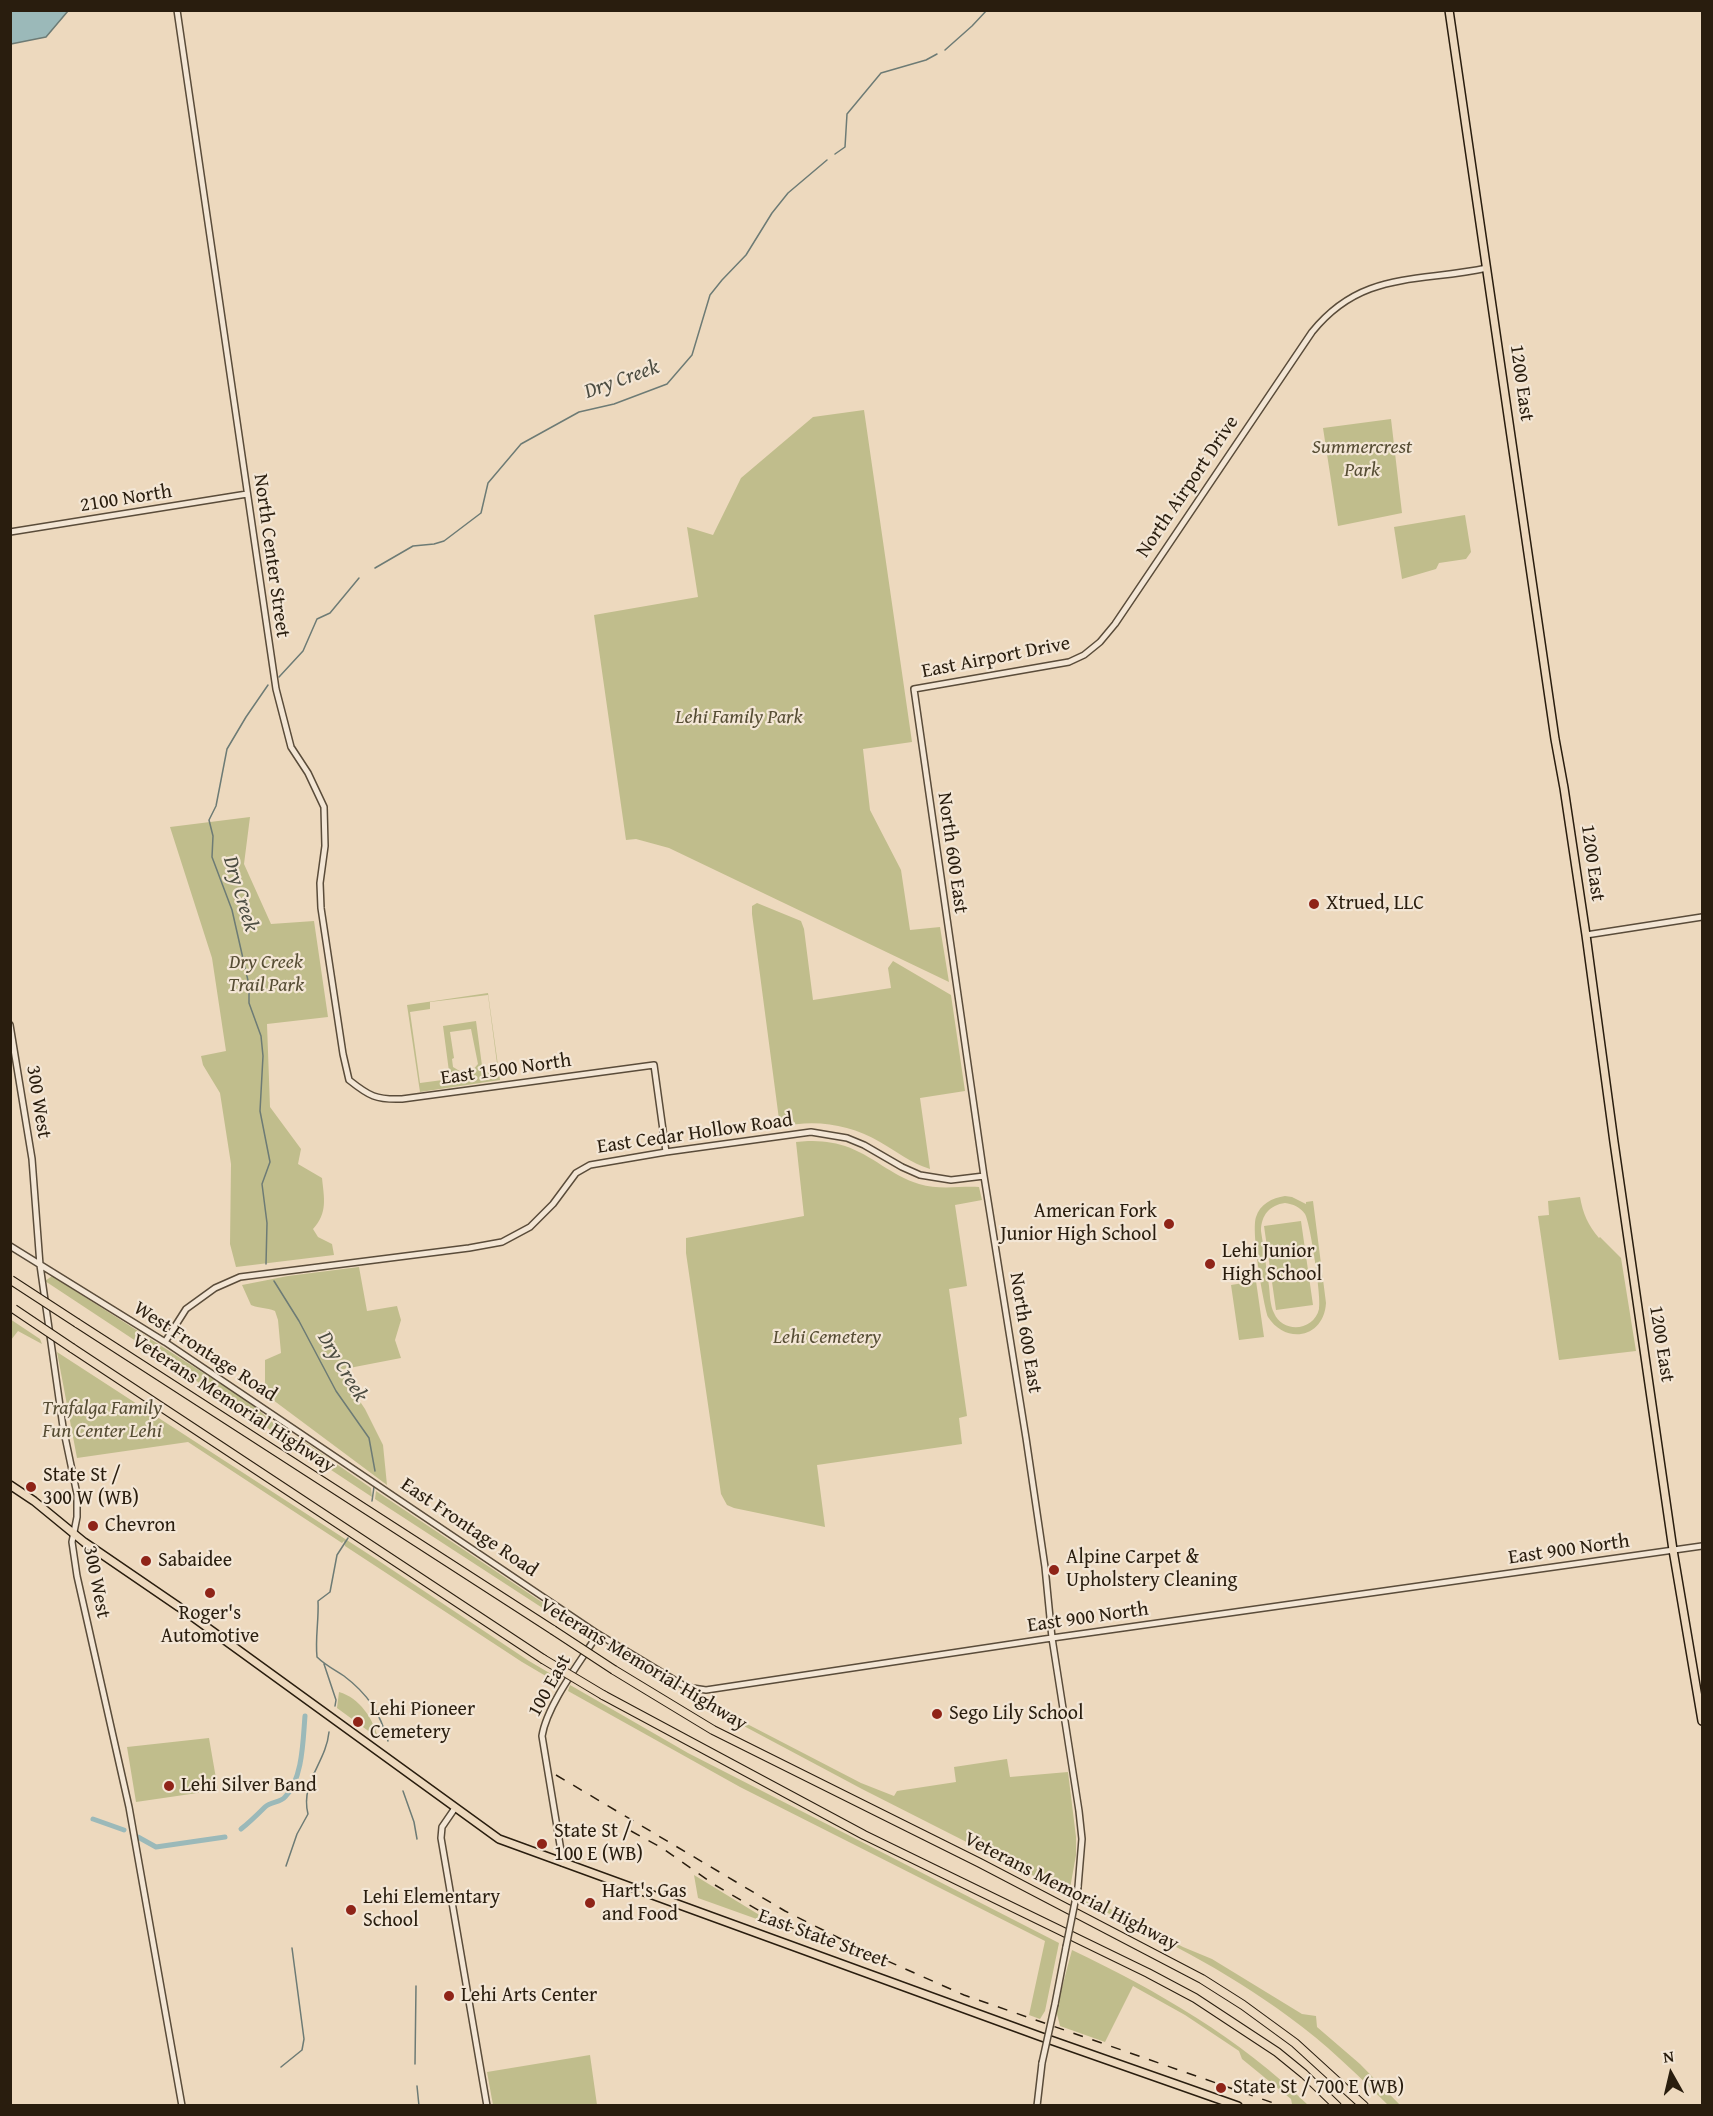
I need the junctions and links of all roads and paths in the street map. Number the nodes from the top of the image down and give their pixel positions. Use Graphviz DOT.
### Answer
graph roads {
  1 [pos="177,10"];
  2 [pos="1449,10"];
  3 [pos="1487,268"];
  4 [pos="247,494"];
  5 [pos="10,532"];
  6 [pos="1084,655"];
  7 [pos="914,689"];
  8 [pos="1702,917"];
  9 [pos="1586,935"];
  10 [pos="10,1025"];
  11 [pos="363,1091"];
  12 [pos="666,1152"];
  13 [pos="984,1176"];
  14 [pos="10,1246"];
  15 [pos="40,1265"];
  16 [pos="11,1280"];
  17 [pos="12,1308"];
  18 [pos="165,1342"];
  19 [pos="353,1468"];
  20 [pos="10,1485"];
  21 [pos="74,1534"];
  22 [pos="1702,1546"];
  23 [pos="1673,1550"];
  24 [pos="598,1634"];
  25 [pos="1052,1638"];
  26 [pos="1702,1721"];
  27 [pos="455,1808"];
  28 [pos="563,1863"];
  29 [pos="1235,2105"];
  30 [pos="182,2106"];
  31 [pos="487,2106"];
  32 [pos="1037,2106"];
  33 [pos="1336,2106"];
  34 [pos="1364,2106"];
  1 -- 4 [label="street, North Center Street"];
  2 -- 3 [label="main road, 1200 East"];
  3 -- 6 [label="street, North Airport Drive"];
  3 -- 9 [label="main road, 1200 East"];
  4 -- 5 [label="street, 2100 North"];
  4 -- 11 [label="street, North Center Street"];
  6 -- 7 [label="street, East Airport Drive"];
  7 -- 13 [label="street, North 600 East"];
  8 -- 9 [label="street"];
  9 -- 23 [label="main road, 1200 East"];
  10 -- 15 [label="street, 300 West"];
  11 -- 12 [label="street, East 1500 North"];
  12 -- 13 [label="street, East Cedar Hollow Road"];
  12 -- 18 [label="street, East Cedar Hollow Road"];
  13 -- 25 [label="street, North 600 East"];
  14 -- 15 [label="street, West Frontage Road"];
  15 -- 18 [label="street, West Frontage Road"];
  15 -- 21 [label="street, 300 West"];
  16 -- 34 [label="highway, Veterans Memorial Highway, bridge"];
  17 -- 33 [label="highway, Veterans Memorial Highway, bridge"];
  18 -- 19 [label="street, West Frontage Road"];
  19 -- 24 [label="street, East Frontage Road"];
  20 -- 21 [label="main road, East State Street"];
  21 -- 27 [label="main road, East State Street"];
  21 -- 30 [label="street, 300 West"];
  22 -- 23 [label="street, East 900 North"];
  23 -- 25 [label="street, East 900 North"];
  23 -- 26 [label="main road, 1200 East"];
  24 -- 25 [label="street, East 900 North"];
  24 -- 28 [label="street, 100 East"];
  25 -- 32 [label="street, North 600 East, bridge"];
  27 -- 28 [label="main road, East State Street"];
  27 -- 31 [label="street"];
  28 -- 29 [label="main road, East State Street"];
}
